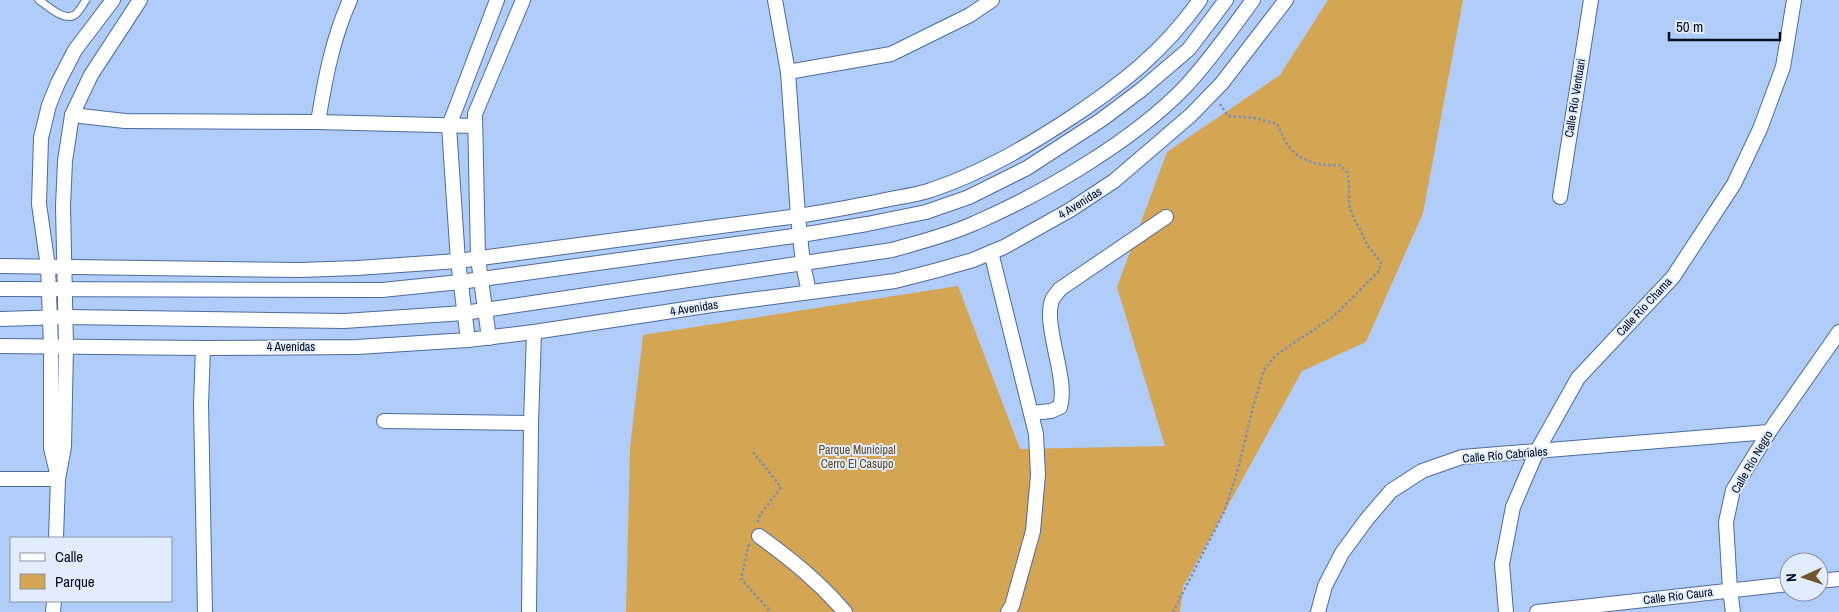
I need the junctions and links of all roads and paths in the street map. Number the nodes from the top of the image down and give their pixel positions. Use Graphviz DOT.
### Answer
graph roads {
  1 [pos="41,0"];
  2 [pos="86,0"];
  3 [pos="113,0"];
  4 [pos="140,0"];
  5 [pos="350,0"];
  6 [pos="497,0"];
  7 [pos="523,0"];
  8 [pos="776,0"];
  9 [pos="992,0"];
  10 [pos="1200,0"];
  11 [pos="1226,0"];
  12 [pos="1253,0"];
  13 [pos="1286,0"];
  14 [pos="1591,0"];
  15 [pos="1794,0"];
  16 [pos="788,72"];
  17 [pos="1212,93"];
  18 [pos="72,115"];
  19 [pos="318,122"];
  20 [pos="449,126"];
  21 [pos="475,126"];
  22 [pos="1560,197"];
  23 [pos="798,216"];
  24 [pos="1166,217"];
  25 [pos="801,235"];
  26 [pos="991,252"];
  27 [pos="478,258"];
  28 [pos="458,261"];
  29 [pos="803,264"];
  30 [pos="0,266"];
  31 [pos="48,267"];
  32 [pos="65,267"];
  33 [pos="480,279"];
  34 [pos="460,282"];
  35 [pos="0,289"];
  36 [pos="49,289"];
  37 [pos="65,289"];
  38 [pos="809,292"];
  39 [pos="484,309"];
  40 [pos="464,313"];
  41 [pos="50,317"];
  42 [pos="66,317"];
  43 [pos="0,318"];
  44 [pos="534,332"];
  45 [pos="1839,332"];
  46 [pos="488,338"];
  47 [pos="468,340"];
  48 [pos="0,346"];
  49 [pos="51,346"];
  50 [pos="66,346"];
  51 [pos="203,348"];
  52 [pos="1031,413"];
  53 [pos="384,421"];
  54 [pos="531,424"];
  55 [pos="1769,432"];
  56 [pos="1537,452"];
  57 [pos="0,479"];
  58 [pos="58,480"];
  59 [pos="759,536"];
  60 [pos="56,537"];
  61 [pos="1779,585"];
  62 [pos="1730,590"];
  63 [pos="206,612"];
  64 [pos="529,612"];
  65 [pos="845,612"];
  66 [pos="1008,612"];
  67 [pos="1173,612"];
  68 [pos="1318,612"];
  69 [pos="1506,612"];
  70 [pos="1536,612"];
  71 [pos="1733,612"];
  1 -- 2 [label="lane"];
  3 -- 31 [label="street"];
  4 -- 18 [label="street"];
  5 -- 19 [label="street"];
  6 -- 20 [label="street"];
  7 -- 21 [label="street"];
  8 -- 16 [label="street"];
  9 -- 16 [label="street"];
  10 -- 23 [label="street"];
  11 -- 25 [label="street"];
  12 -- 29 [label="street"];
  13 -- 17 [label="street, 4 Avenidas"];
  14 -- 22 [label="street, Calle Río Ventuari"];
  15 -- 56 [label="street, Calle Río Chama"];
  16 -- 23 [label="street"];
  17 -- 26 [label="street, 4 Avenidas"];
  17 -- 67 [label="path"];
  18 -- 19 [label="street"];
  18 -- 32 [label="street"];
  19 -- 20 [label="street"];
  20 -- 21 [label="street"];
  20 -- 28 [label="street"];
  21 -- 27 [label="street"];
  23 -- 25 [label="street"];
  23 -- 27 [label="street"];
  24 -- 52 [label="street"];
  25 -- 29 [label="street"];
  25 -- 33 [label="street"];
  26 -- 38 [label="street, 4 Avenidas"];
  26 -- 52 [label="street"];
  27 -- 28 [label="street"];
  27 -- 33 [label="street"];
  28 -- 32 [label="street"];
  28 -- 34 [label="street"];
  29 -- 38 [label="street"];
  29 -- 39 [label="street"];
  30 -- 31 [label="street"];
  31 -- 32 [label="street"];
  31 -- 36 [label="street"];
  32 -- 37 [label="street"];
  33 -- 34 [label="street"];
  33 -- 39 [label="street"];
  34 -- 37 [label="street"];
  34 -- 40 [label="street"];
  35 -- 36 [label="street"];
  36 -- 37 [label="street"];
  36 -- 41 [label="street"];
  37 -- 42 [label="street"];
  38 -- 44 [label="street, 4 Avenidas"];
  39 -- 40 [label="street"];
  39 -- 46 [label="street"];
  40 -- 42 [label="street"];
  40 -- 47 [label="street"];
  41 -- 42 [label="street"];
  41 -- 43 [label="street"];
  41 -- 49 [label="street"];
  42 -- 50 [label="street"];
  44 -- 46 [label="street, 4 Avenidas"];
  44 -- 54 [label="street"];
  45 -- 55 [label="street, Calle Río Negro"];
  46 -- 47 [label="street, 4 Avenidas"];
  47 -- 51 [label="street, 4 Avenidas"];
  48 -- 49 [label="street, 4 Avenidas"];
  49 -- 50 [label="street, 4 Avenidas"];
  49 -- 58 [label="street"];
  50 -- 51 [label="street, 4 Avenidas"];
  50 -- 58 [label="street"];
  51 -- 63 [label="street"];
  52 -- 66 [label="street"];
  53 -- 54 [label="street"];
  54 -- 64 [label="street"];
  55 -- 56 [label="street, Calle Río Cabriales"];
  55 -- 62 [label="street, Calle Río Negro"];
  56 -- 68 [label="street, Calle Río Cabriales"];
  56 -- 69 [label="street, Calle Río Chama"];
  57 -- 58 [label="street"];
  58 -- 60 [label="street"];
  59 -- 65 [label="street"];
  61 -- 62 [label="street, Calle Río Caura"];
  62 -- 70 [label="street, Calle Río Caura"];
  62 -- 71 [label="street, Calle Río Negro"];
}
